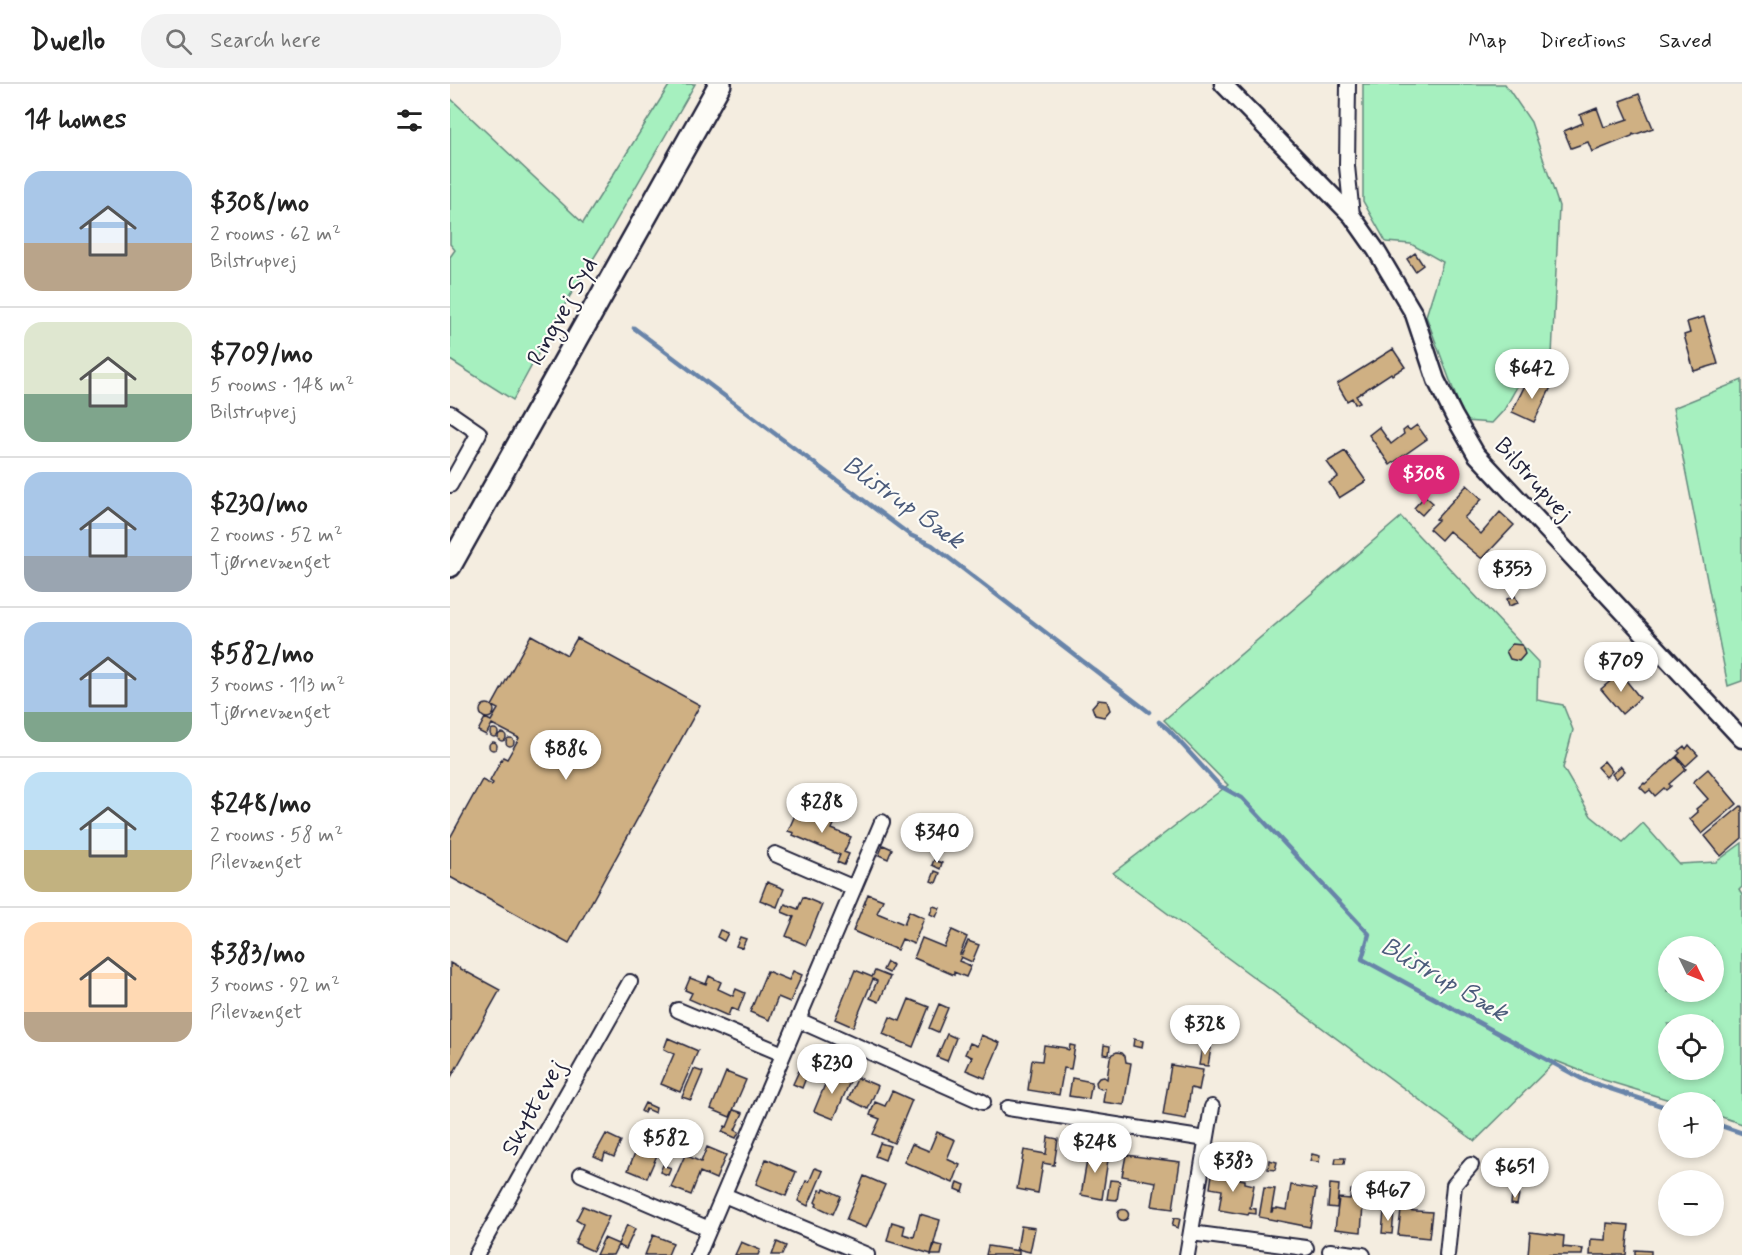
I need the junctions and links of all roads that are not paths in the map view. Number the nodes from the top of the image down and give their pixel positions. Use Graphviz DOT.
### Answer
graph roads {
  1 [pos="720,84"];
  2 [pos="1223,84"];
  3 [pos="1348,84"];
  4 [pos="1352,216"];
  5 [pos="450,413"];
  6 [pos="450,485"];
  7 [pos="450,566"];
  8 [pos="1742,739"];
  9 [pos="882,822"];
  10 [pos="776,854"];
  11 [pos="854,888"];
  12 [pos="630,982"];
  13 [pos="678,1010"];
  14 [pos="798,1020"];
  15 [pos="783,1054"];
  16 [pos="983,1102"];
  17 [pos="1212,1107"];
  18 [pos="1008,1108"];
  19 [pos="1206,1139"];
  20 [pos="1471,1165"];
  21 [pos="581,1174"];
  22 [pos="724,1195"];
  23 [pos="709,1229"];
  24 [pos="1191,1233"];
  25 [pos="1306,1248"];
  26 [pos="1330,1251"];
  27 [pos="476,1255"];
  28 [pos="698,1255"];
  29 [pos="867,1255"];
  30 [pos="1187,1255"];
  31 [pos="1363,1255"];
  32 [pos="1447,1255"];
  1 -- 7 [label="main road, Ringvej Syd"];
  2 -- 4 [label="street, Bilstrupvej"];
  3 -- 4 [label="street"];
  4 -- 8 [label="street, Bilstrupvej"];
  5 -- 6 [label="street"];
  9 -- 11 [label="street"];
  10 -- 11 [label="street"];
  11 -- 14 [label="street"];
  12 -- 27 [label="street, Skyttevej"];
  13 -- 15 [label="street"];
  14 -- 15 [label="street"];
  14 -- 16 [label="street"];
  15 -- 22 [label="street"];
  17 -- 19 [label="street"];
  18 -- 19 [label="street"];
  19 -- 24 [label="street"];
  20 -- 32 [label="street"];
  21 -- 23 [label="street"];
  22 -- 23 [label="street"];
  22 -- 29 [label="street"];
  23 -- 28 [label="street"];
  24 -- 25 [label="street"];
  24 -- 30 [label="street"];
  26 -- 31 [label="street"];
}
